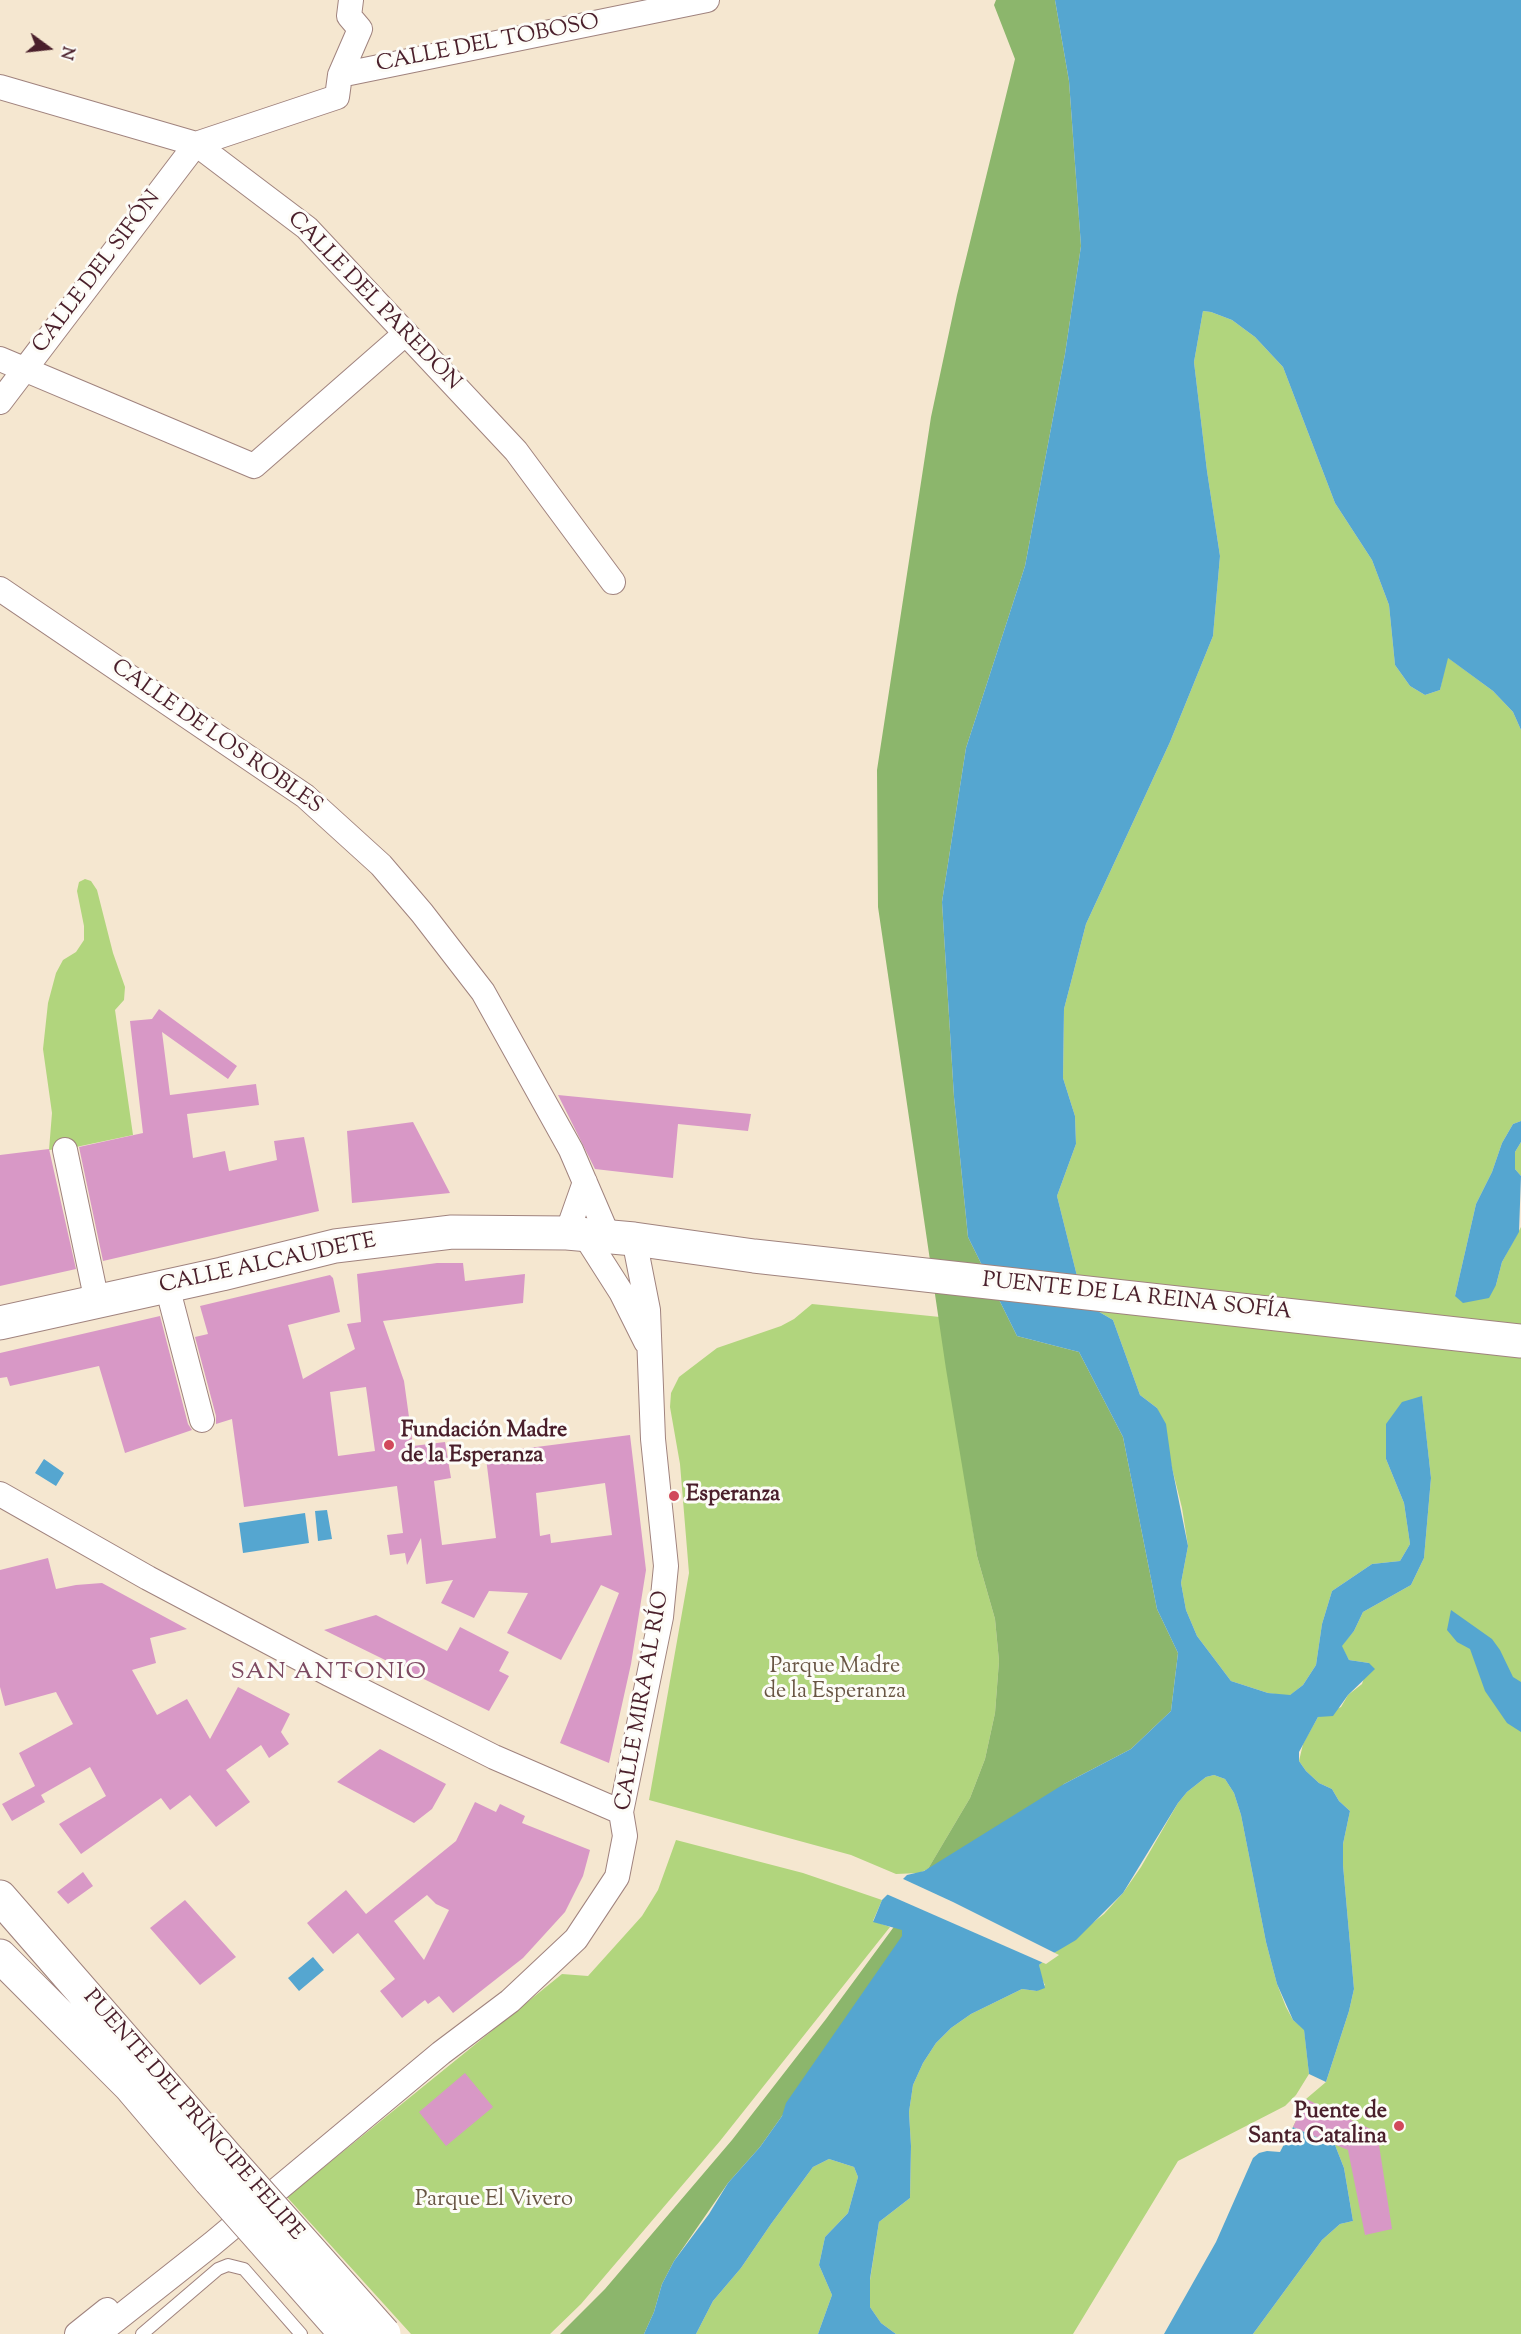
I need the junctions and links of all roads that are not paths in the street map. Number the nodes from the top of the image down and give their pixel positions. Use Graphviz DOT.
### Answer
graph roads {
  1 [pos="351,0"];
  2 [pos="706,0"];
  3 [pos="646,6"];
  4 [pos="340,75"];
  5 [pos="0,87"];
  6 [pos="196,144"];
  7 [pos="406,333"];
  8 [pos="0,359"];
  9 [pos="25,369"];
  10 [pos="0,402"];
  11 [pos="613,582"];
  12 [pos="0,589"];
  13 [pos="65,1150"];
  14 [pos="585,1182"];
  15 [pos="598,1235"];
  16 [pos="754,1256"];
  17 [pos="167,1287"];
  18 [pos="97,1302"];
  19 [pos="0,1323"];
  20 [pos="1521,1341"];
  21 [pos="648,1346"];
  22 [pos="202,1420"];
  23 [pos="0,1494"];
  24 [pos="621,1812"];
  25 [pos="0,1897"];
  26 [pos="0,1956"];
  27 [pos="441,2053"];
  28 [pos="220,2170"];
  29 [pos="76,2334"];
  30 [pos="98,2334"];
  31 [pos="142,2334"];
  32 [pos="301,2334"];
  33 [pos="346,2334"];
  34 [pos="384,2334"];
  1 -- 4 [label="street"];
  2 -- 3 [label="street, CALLE DEL TOBOSO"];
  3 -- 4 [label="street, CALLE DEL TOBOSO"];
  4 -- 6 [label="street"];
  5 -- 6 [label="street, CALLE DEL PAREDÓN"];
  6 -- 7 [label="street, CALLE DEL PAREDÓN"];
  6 -- 9 [label="street, CALLE DEL SIFÓN"];
  7 -- 9 [label="street"];
  7 -- 11 [label="street, CALLE DEL PAREDÓN"];
  8 -- 9 [label="street"];
  9 -- 10 [label="street, CALLE DEL SIFÓN"];
  12 -- 14 [label="street, CALLE DE LOS ROBLES"];
  13 -- 18 [label="street"];
  14 -- 15 [label="street"];
  14 -- 15 [label="street, CALLE DE LOS ROBLES"];
  15 -- 16 [label="main road, CALLE ALCAUDETE"];
  15 -- 17 [label="main road, CALLE ALCAUDETE"];
  15 -- 21 [label="street"];
  15 -- 21 [label="street, CALLE MIRA AL RÍO"];
  16 -- 20 [label="main road, PUENTE DE LA REINA SOFÍA"];
  17 -- 18 [label="main road, CALLE ALCAUDETE"];
  17 -- 22 [label="street"];
  18 -- 19 [label="main road, CALLE ALCAUDETE"];
  21 -- 24 [label="street, CALLE MIRA AL RÍO"];
  23 -- 24 [label="street"];
  24 -- 27 [label="street, CALLE MIRA AL RÍO"];
  25 -- 28 [label="main road, PUENTE DEL PRÍNCIPE FELIPE"];
  26 -- 28 [label="main road, PUENTE DEL PRÍNCIPE FELIPE"];
  27 -- 29 [label="street, CALLE MIRA AL RÍO"];
  27 -- 30 [label="street, CALLE MIRA AL RÍO"];
  28 -- 33 [label="main road, PUENTE DEL PRÍNCIPE FELIPE, bridge"];
  28 -- 34 [label="main road, PUENTE DEL PRÍNCIPE FELIPE, bridge"];
  31 -- 32 [label="lane"];
}
